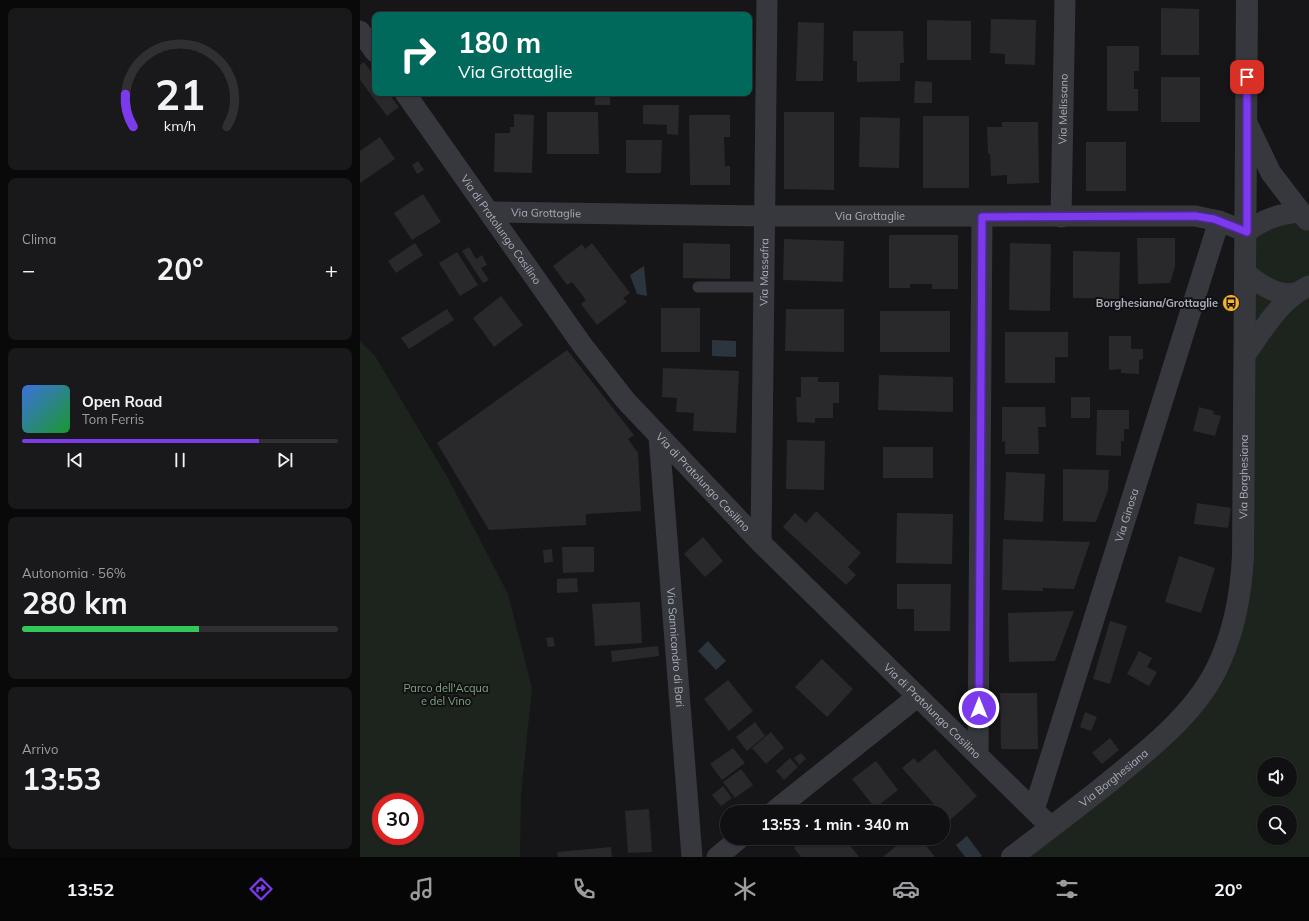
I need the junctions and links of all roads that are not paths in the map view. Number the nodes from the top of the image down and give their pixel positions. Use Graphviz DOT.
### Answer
graph roads {
  1 [pos="766,0"];
  2 [pos="1065,0"];
  3 [pos="1247,0"];
  4 [pos="360,31"];
  5 [pos="372,48"];
  6 [pos="407,96"];
  7 [pos="1247,123"];
  8 [pos="490,212"];
  9 [pos="765,216"];
  10 [pos="982,217"];
  11 [pos="1061,217"];
  12 [pos="1305,217"];
  13 [pos="1219,220"];
  14 [pos="1247,232"];
  15 [pos="1246,274"];
  16 [pos="698,287"];
  17 [pos="764,287"];
  18 [pos="1302,290"];
  19 [pos="1245,355"];
  20 [pos="659,437"];
  21 [pos="761,543"];
  22 [pos="917,697"];
  23 [pos="978,755"];
  24 [pos="782,805"];
  25 [pos="1034,810"];
  26 [pos="1051,827"];
  27 [pos="732,845"];
  28 [pos="692,857"];
  29 [pos="717,857"];
  30 [pos="1012,857"];
  1 -- 9 [label="street, Via Massafra"];
  2 -- 11 [label="street, Via Melissano"];
  3 -- 7 [label="street, Via Borghesiana"];
  4 -- 5 [label="street"];
  6 -- 8 [label="street, Via di Pratolungo Casilino"];
  7 -- 12 [label="street"];
  7 -- 14 [label="street, Via Borghesiana"];
  8 -- 9 [label="street, Via Grottaglie"];
  8 -- 20 [label="street, Via di Pratolungo Casilino"];
  9 -- 10 [label="street, Via Grottaglie"];
  9 -- 17 [label="street, Via Massafra"];
  10 -- 11 [label="street, Via Grottaglie"];
  10 -- 23 [label="street"];
  11 -- 13 [label="street, Via Grottaglie"];
  12 -- 14 [label="street"];
  13 -- 14 [label="street, Via Grottaglie"];
  13 -- 25 [label="street, Via Ginosa"];
  14 -- 15 [label="street, Via Borghesiana"];
  15 -- 18 [label="street"];
  15 -- 19 [label="street, Via Borghesiana"];
  16 -- 17 [label="lane"];
  17 -- 21 [label="street, Via Massafra"];
  18 -- 19 [label="street"];
  19 -- 26 [label="street, Via Borghesiana"];
  20 -- 21 [label="street, Via di Pratolungo Casilino"];
  20 -- 28 [label="street, Via Sannicandro di Bari"];
  21 -- 22 [label="street, Via di Pratolungo Casilino"];
  22 -- 23 [label="street, Via di Pratolungo Casilino"];
  22 -- 24 [label="street"];
  23 -- 25 [label="street, Via di Pratolungo Casilino"];
  25 -- 26 [label="street, Via di Pratolungo Casilino"];
  26 -- 30 [label="street, Via Borghesiana"];
  27 -- 29 [label="street"];
}
